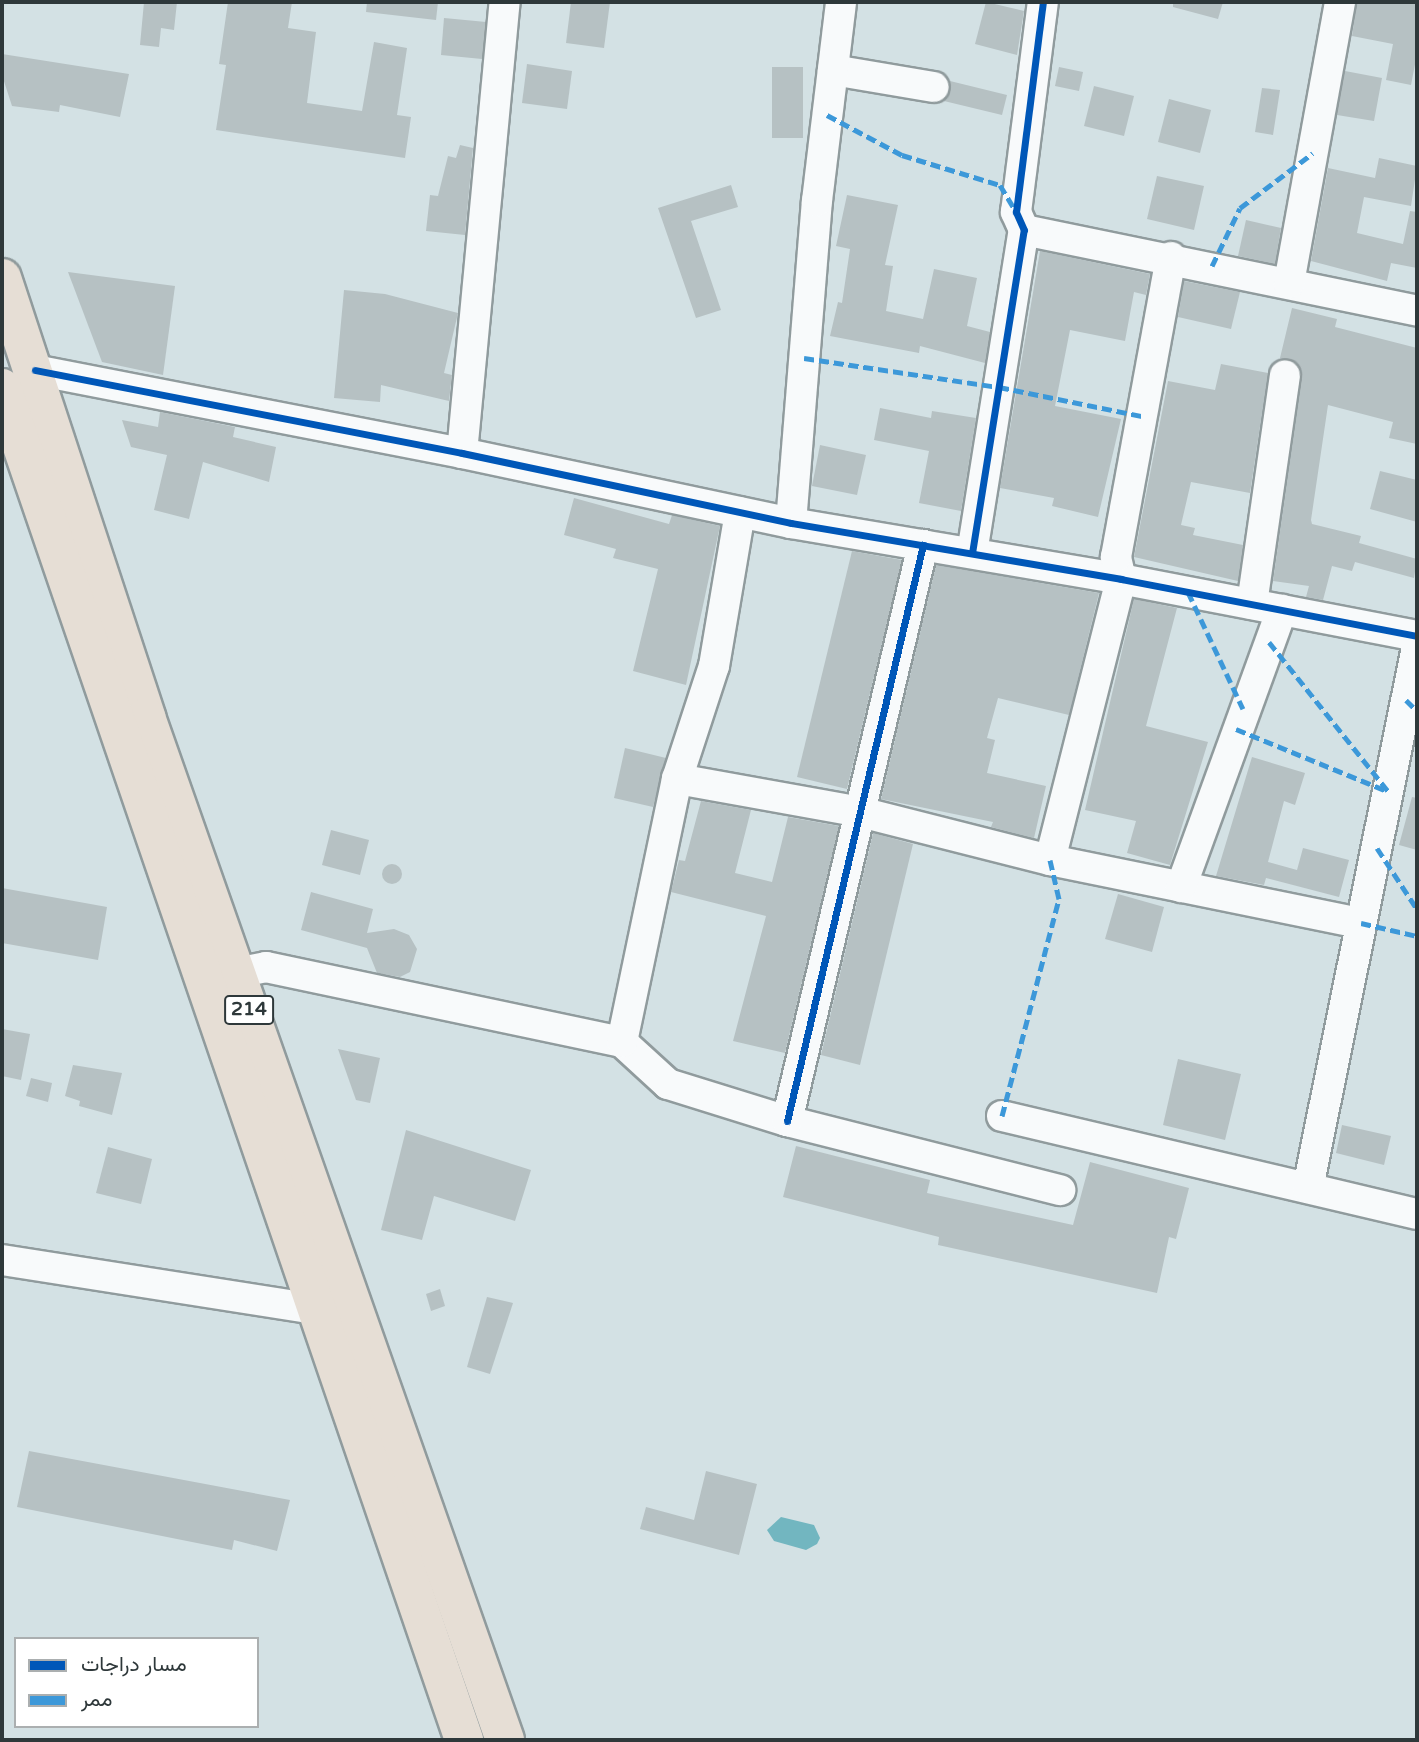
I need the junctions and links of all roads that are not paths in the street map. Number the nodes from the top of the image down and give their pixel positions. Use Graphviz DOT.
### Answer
graph roads {
  1 [pos="505,2"];
  2 [pos="841,2"];
  3 [pos="1043,2"];
  4 [pos="1340,2"];
  5 [pos="833,70"];
  6 [pos="934,87"];
  7 [pos="1024,230"];
  8 [pos="1171,257"];
  9 [pos="2,278"];
  10 [pos="1289,283"];
  11 [pos="1417,312"];
  12 [pos="34,370"];
  13 [pos="1285,375"];
  14 [pos="2,388"];
  15 [pos="462,453"];
  16 [pos="740,512"];
  17 [pos="791,523"];
  18 [pos="923,545"];
  19 [pos="972,553"];
  20 [pos="1121,579"];
  21 [pos="1252,604"];
  22 [pos="1282,610"];
  23 [pos="1417,636"];
  24 [pos="1417,646"];
  25 [pos="677,779"];
  26 [pos="860,812"];
  27 [pos="1050,860"];
  28 [pos="1181,887"];
  29 [pos="1361,923"];
  30 [pos="236,973"];
  31 [pos="622,1042"];
  32 [pos="1002,1116"];
  33 [pos="787,1121"];
  34 [pos="1308,1188"];
  35 [pos="1060,1190"];
  36 [pos="1417,1214"];
  37 [pos="2,1261"];
  38 [pos="314,1309"];
  39 [pos="464,1740"];
  40 [pos="505,1740"];
  1 -- 15 [label="street"];
  2 -- 5 [label="street"];
  3 -- 7 [label="street"];
  4 -- 10 [label="street"];
  5 -- 6 [label="street"];
  5 -- 17 [label="street"];
  7 -- 8 [label="street"];
  7 -- 19 [label="street"];
  8 -- 10 [label="street"];
  8 -- 20 [label="street"];
  9 -- 12 [label="highway, 214"];
  10 -- 11 [label="street"];
  12 -- 15 [label="street"];
  12 -- 30 [label="highway, 214"];
  13 -- 21 [label="street"];
  14 -- 38 [label="highway, 214"];
  15 -- 16 [label="street"];
  16 -- 17 [label="street"];
  16 -- 25 [label="street"];
  17 -- 18 [label="street"];
  18 -- 19 [label="street"];
  18 -- 26 [label="street"];
  19 -- 20 [label="street"];
  20 -- 21 [label="street"];
  20 -- 27 [label="street"];
  21 -- 22 [label="street"];
  22 -- 23 [label="street"];
  22 -- 28 [label="street"];
  24 -- 29 [label="street"];
  25 -- 26 [label="street"];
  25 -- 31 [label="street"];
  26 -- 27 [label="street"];
  26 -- 33 [label="street"];
  27 -- 28 [label="street"];
  28 -- 29 [label="street"];
  29 -- 34 [label="street"];
  30 -- 31 [label="street"];
  30 -- 40 [label="highway, 214"];
  31 -- 33 [label="street"];
  32 -- 34 [label="street"];
  33 -- 35 [label="street"];
  34 -- 36 [label="street"];
  37 -- 38 [label="street"];
  38 -- 39 [label="highway, 214"];
}
